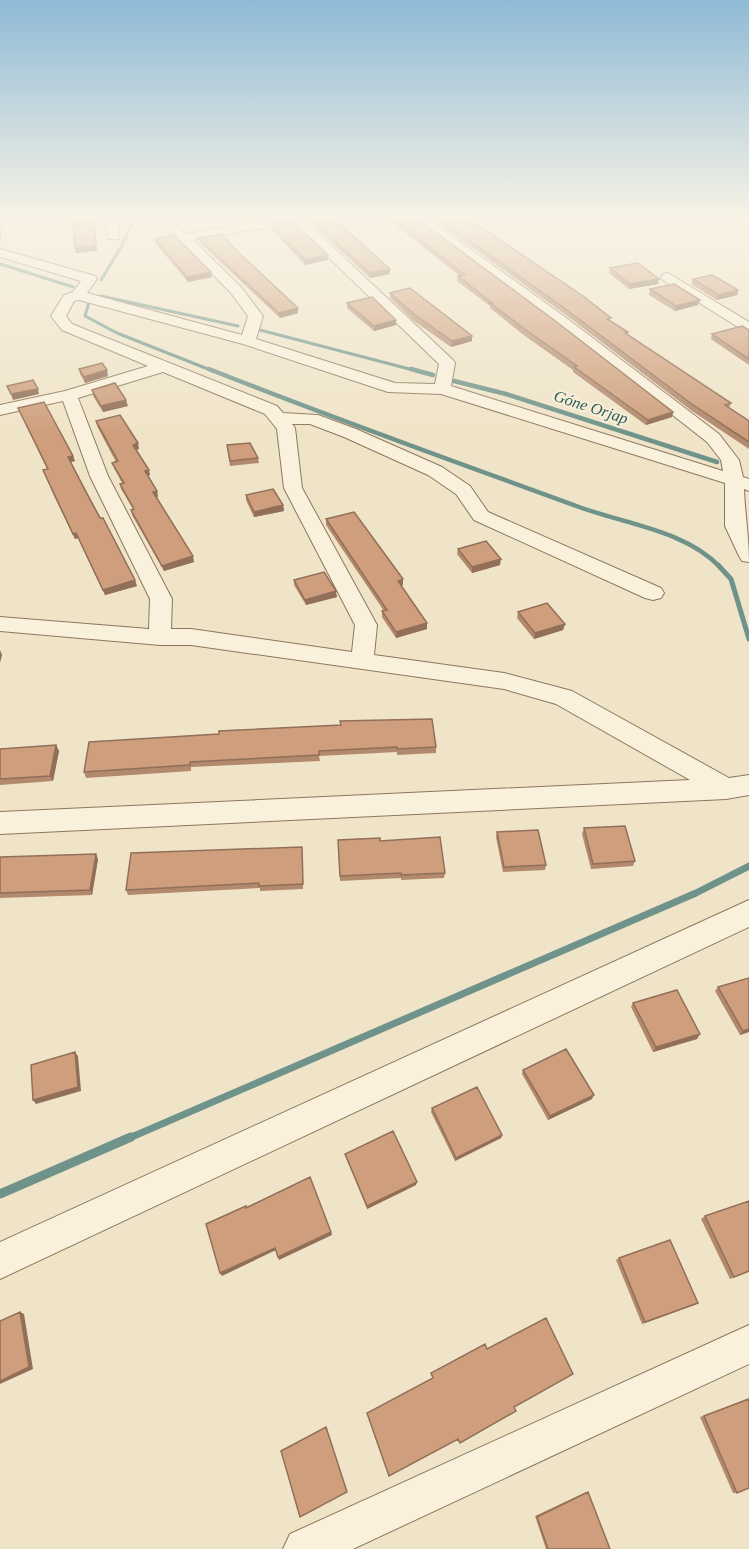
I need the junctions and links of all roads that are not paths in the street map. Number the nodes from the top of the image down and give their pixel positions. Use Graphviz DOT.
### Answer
graph roads {
  1 [pos="82,289"];
  2 [pos="235,289"];
  3 [pos="372,289"];
  4 [pos="518,289"];
  5 [pos="687,289"];
  6 [pos="78,295"];
  7 [pos="749,329"];
  8 [pos="248,341"];
  9 [pos="165,366"];
  10 [pos="442,389"];
  11 [pos="69,394"];
  12 [pos="0,410"];
  13 [pos="278,418"];
  14 [pos="741,482"];
  15 [pos="749,556"];
  16 [pos="652,593"];
  17 [pos="0,624"];
  18 [pos="160,637"];
  19 [pos="362,662"];
  20 [pos="737,787"];
  21 [pos="0,823"];
  22 [pos="749,913"];
  23 [pos="0,1262"];
  24 [pos="749,1344"];
  25 [pos="305,1549"];
  1 -- 6 [label="street"];
  2 -- 8 [label="street"];
  3 -- 10 [label="street"];
  4 -- 14 [label="street"];
  5 -- 7 [label="street"];
  6 -- 8 [label="street"];
  6 -- 9 [label="street"];
  8 -- 10 [label="street"];
  9 -- 11 [label="street"];
  9 -- 13 [label="street"];
  10 -- 14 [label="street"];
  11 -- 12 [label="street"];
  11 -- 18 [label="street"];
  13 -- 16 [label="street"];
  13 -- 19 [label="street"];
  14 -- 15 [label="street"];
  17 -- 18 [label="street"];
  18 -- 19 [label="street"];
  19 -- 20 [label="street"];
  20 -- 21 [label="street"];
  22 -- 23 [label="street"];
  24 -- 25 [label="street"];
}
